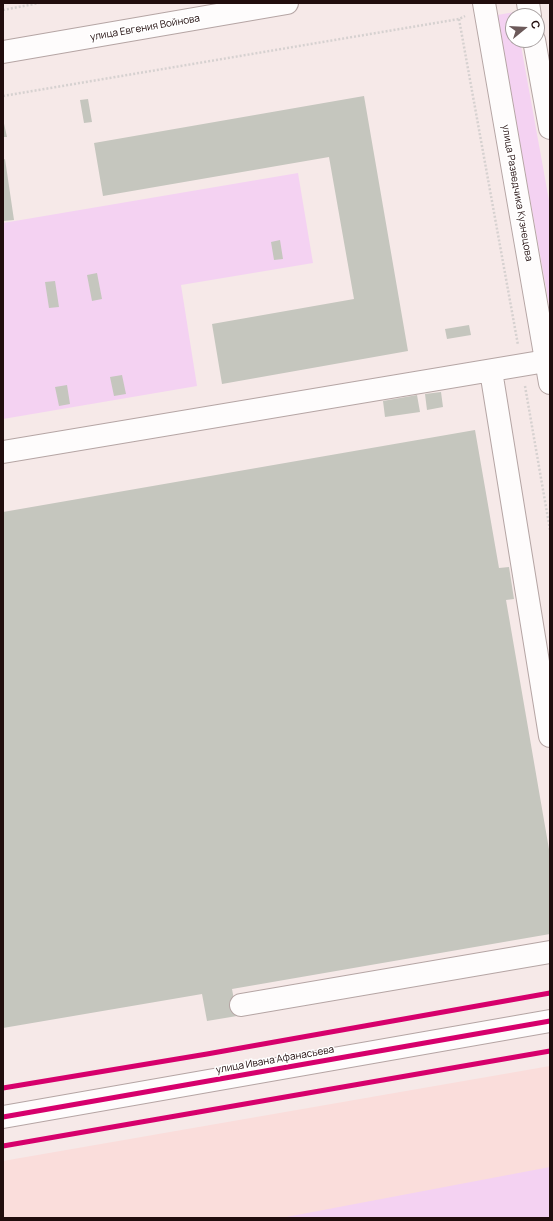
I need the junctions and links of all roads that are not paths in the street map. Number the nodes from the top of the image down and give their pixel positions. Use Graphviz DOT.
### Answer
graph roads {
  1 [pos="288,3"];
  2 [pos="484,3"];
  3 [pos="535,48"];
  4 [pos="3,52"];
  5 [pos="550,128"];
  6 [pos="546,361"];
  7 [pos="491,370"];
  8 [pos="550,383"];
  9 [pos="3,452"];
  10 [pos="550,736"];
  11 [pos="550,952"];
  12 [pos="241,1004"];
  13 [pos="550,1021"];
  14 [pos="3,1117"];
  1 -- 4 [label="street, улица Евгения Войнова"];
  2 -- 6 [label="street, улица Разведчика Кузнецова"];
  3 -- 5 [label="street"];
  6 -- 7 [label="street"];
  6 -- 8 [label="street, улица Разведчика Кузнецова"];
  7 -- 9 [label="street"];
  7 -- 10 [label="street"];
  11 -- 12 [label="street"];
  13 -- 14 [label="street, улица Ивана Афанасьева"];
}
